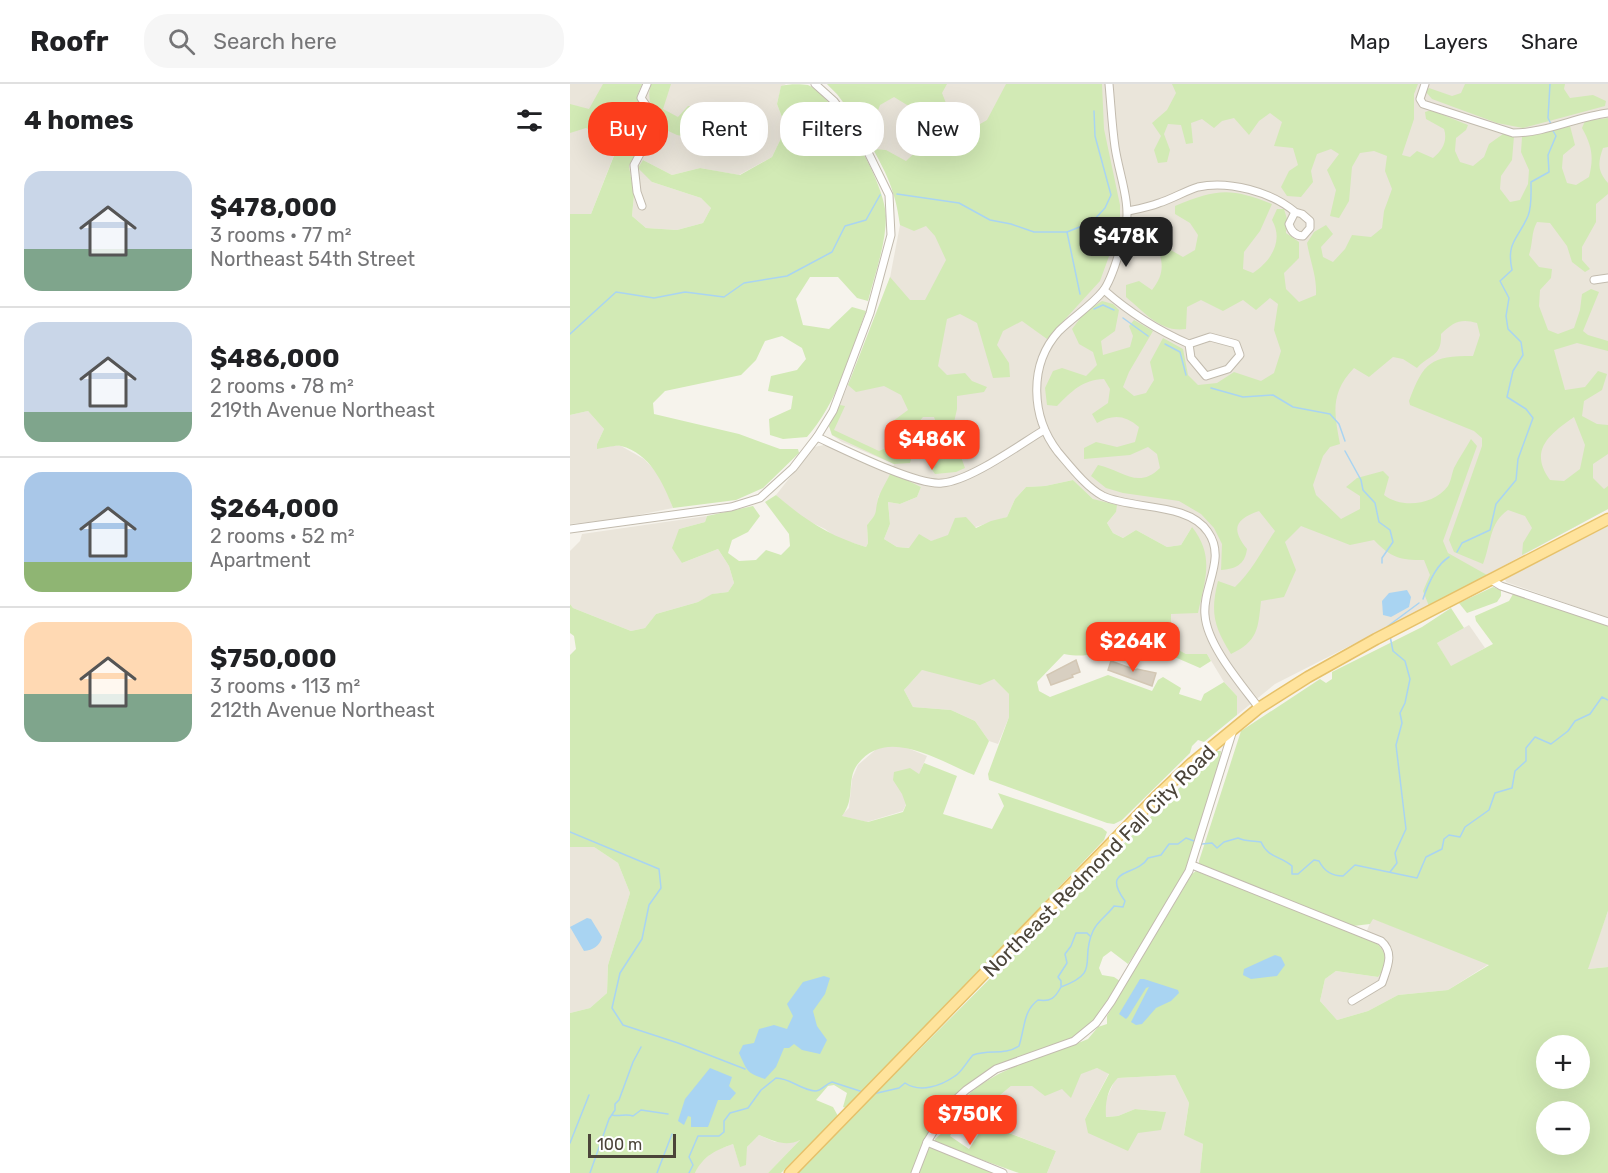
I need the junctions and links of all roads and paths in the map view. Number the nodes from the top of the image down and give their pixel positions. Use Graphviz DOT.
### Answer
graph roads {
  1 [pos="647,84"];
  2 [pos="815,84"];
  3 [pos="1109,84"];
  4 [pos="1425,84"];
  5 [pos="1608,113"];
  6 [pos="642,206"];
  7 [pos="1128,211"];
  8 [pos="1295,213"];
  9 [pos="1608,278"];
  10 [pos="1594,280"];
  11 [pos="1104,290"];
  12 [pos="1189,344"];
  13 [pos="1044,430"];
  14 [pos="818,437"];
  15 [pos="1608,519"];
  16 [pos="570,529"];
  17 [pos="1491,580"];
  18 [pos="1608,622"];
  19 [pos="1259,708"];
  20 [pos="1233,729"];
  21 [pos="1192,866"];
  22 [pos="1352,1001"];
  23 [pos="927,1142"];
  24 [pos="790,1173"];
  25 [pos="915,1173"];
  26 [pos="1003,1173"];
  1 -- 6 [label="street"];
  2 -- 14 [label="street"];
  3 -- 7 [label="street"];
  4 -- 5 [label="street"];
  7 -- 8 [label="street"];
  7 -- 11 [label="street"];
  9 -- 10 [label="street"];
  11 -- 12 [label="street"];
  11 -- 13 [label="street"];
  12 -- 12 [label="street"];
  13 -- 14 [label="street"];
  13 -- 19 [label="street"];
  14 -- 16 [label="street"];
  15 -- 17 [label="main road, Northeast Redmond Fall City Road"];
  17 -- 18 [label="street"];
  17 -- 19 [label="main road, Northeast Redmond Fall City Road"];
  19 -- 20 [label="main road, Northeast Redmond Fall City Road"];
  20 -- 21 [label="street"];
  20 -- 24 [label="main road, Northeast Redmond Fall City Road"];
  21 -- 22 [label="street"];
  21 -- 23 [label="street"];
  23 -- 25 [label="street"];
  23 -- 26 [label="street"];
}
